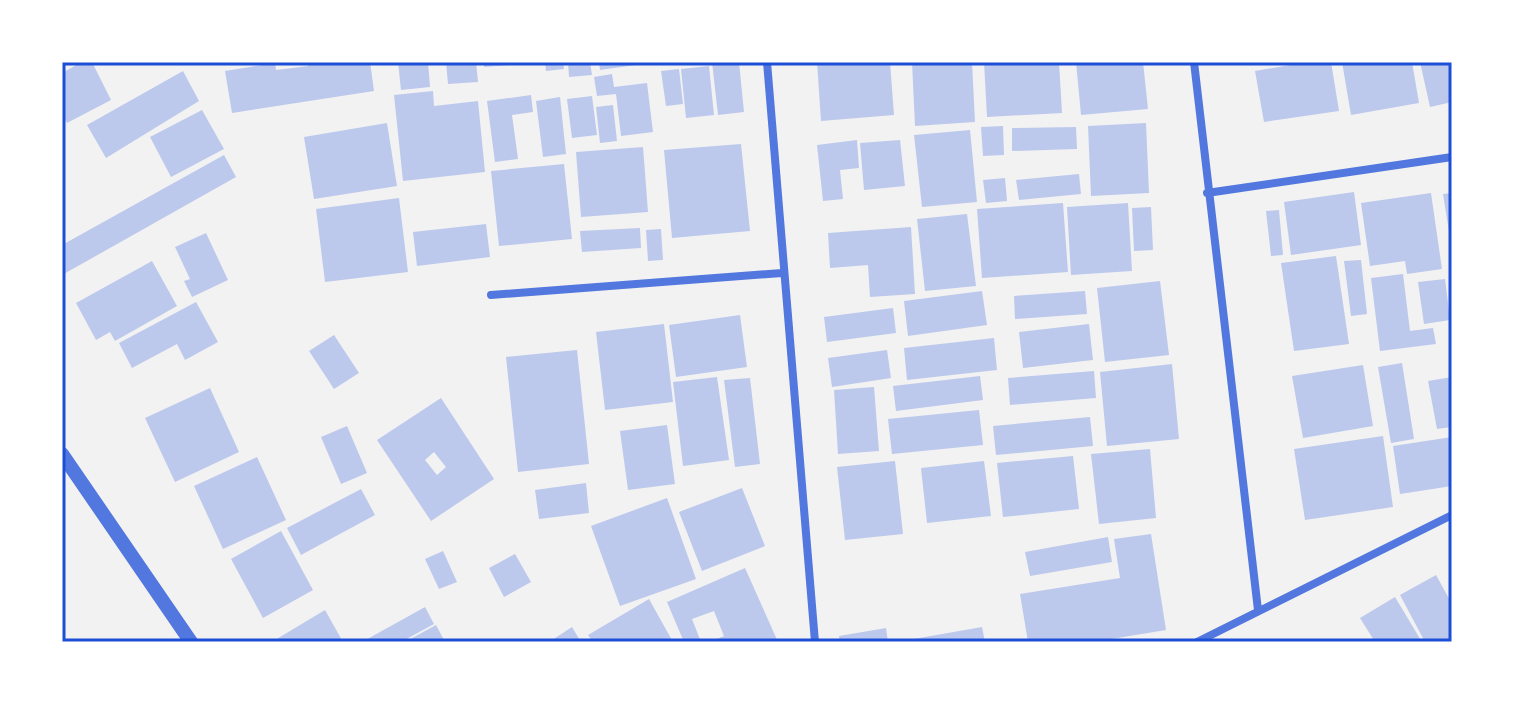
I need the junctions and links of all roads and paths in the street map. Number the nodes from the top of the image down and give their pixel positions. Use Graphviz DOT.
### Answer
graph roads {
  1 [pos="767,62"];
  2 [pos="1194,62"];
  3 [pos="1452,157"];
  4 [pos="1207,193"];
  5 [pos="782,273"];
  6 [pos="491,295"];
  7 [pos="62,454"];
  8 [pos="1452,515"];
  9 [pos="1258,610"];
  10 [pos="191,642"];
  11 [pos="815,642"];
  12 [pos="1197,642"];
  1 -- 5 [label="street"];
  2 -- 4 [label="street"];
  3 -- 4 [label="street"];
  4 -- 9 [label="street"];
  5 -- 6 [label="street"];
  5 -- 11 [label="street"];
  7 -- 10 [label="street"];
  8 -- 9 [label="street"];
  9 -- 12 [label="street"];
}
